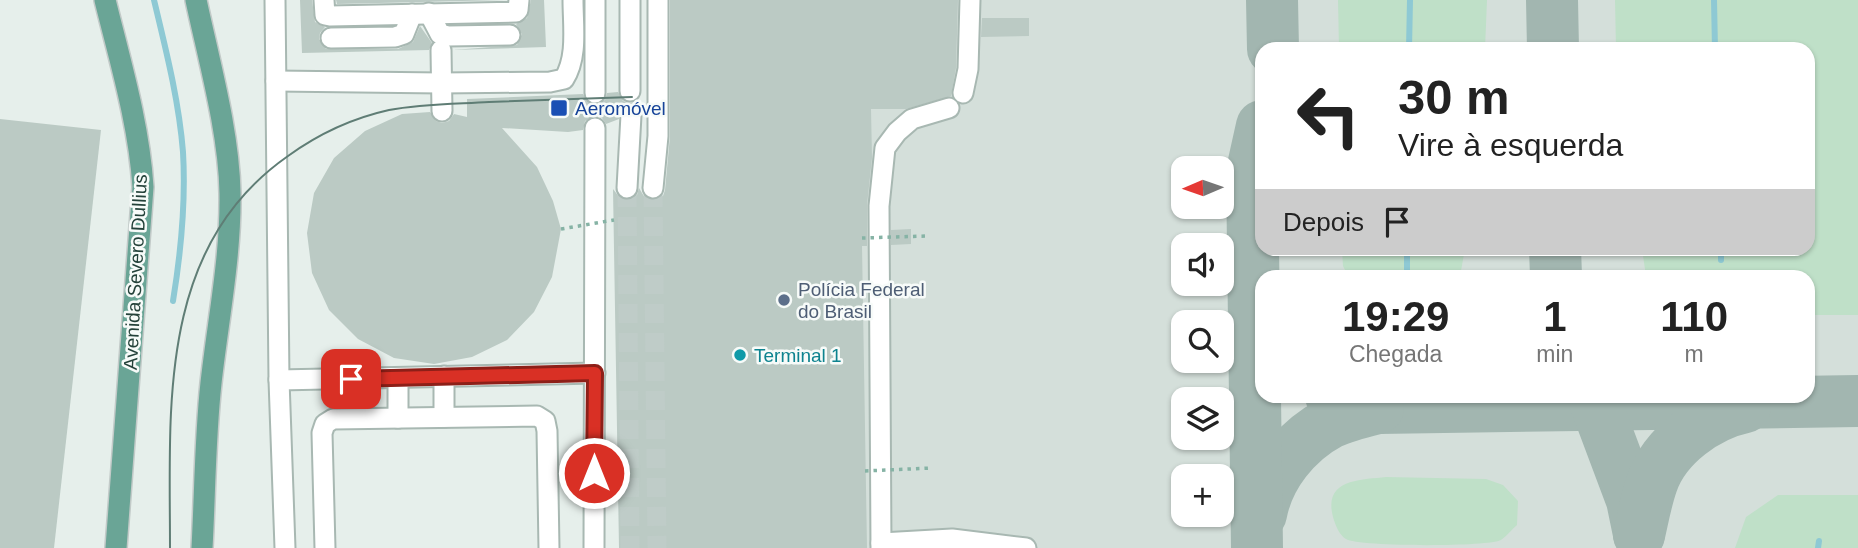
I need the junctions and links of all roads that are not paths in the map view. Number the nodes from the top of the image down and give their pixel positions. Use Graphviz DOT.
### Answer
graph roads {
  1 [pos="105,0"];
  2 [pos="196,0"];
  3 [pos="275,0"];
  4 [pos="324,0"];
  5 [pos="519,0"];
  6 [pos="573,0"];
  7 [pos="595,0"];
  8 [pos="629,0"];
  9 [pos="658,0"];
  10 [pos="970,0"];
  11 [pos="420,14"];
  12 [pos="510,35"];
  13 [pos="331,38"];
  14 [pos="440,50"];
  15 [pos="276,81"];
  16 [pos="441,83"];
  17 [pos="630,92"];
  18 [pos="594,93"];
  19 [pos="963,93"];
  20 [pos="949,108"];
  21 [pos="442,111"];
  22 [pos="631,115"];
  23 [pos="595,128"];
  24 [pos="627,188"];
  25 [pos="653,188"];
  26 [pos="437,372"];
  27 [pos="595,373"];
  28 [pos="398,377"];
  29 [pos="279,380"];
  30 [pos="444,417"];
  31 [pos="398,418"];
  32 [pos="881,545"];
  33 [pos="116,548"];
  34 [pos="202,548"];
  35 [pos="285,548"];
  36 [pos="325,548"];
  37 [pos="549,548"];
  38 [pos="594,548"];
  39 [pos="1026,548"];
  1 -- 33 [label="main road, Avenida Severo Dullius"];
  2 -- 34 [label="main road"];
  3 -- 15 [label="street"];
  4 -- 11 [label="street"];
  5 -- 11 [label="street"];
  6 -- 16 [label="street"];
  7 -- 18 [label="street"];
  8 -- 17 [label="street"];
  9 -- 25 [label="street"];
  10 -- 19 [label="street"];
  11 -- 12 [label="street"];
  11 -- 13 [label="street"];
  14 -- 16 [label="street"];
  15 -- 16 [label="street"];
  15 -- 29 [label="street"];
  16 -- 21 [label="street"];
  20 -- 32 [label="street"];
  22 -- 24 [label="street"];
  23 -- 27 [label="street"];
  26 -- 27 [label="street"];
  26 -- 28 [label="street"];
  26 -- 30 [label="street"];
  27 -- 38 [label="street"];
  28 -- 29 [label="street"];
  28 -- 31 [label="street"];
  29 -- 35 [label="street"];
  30 -- 31 [label="street"];
  30 -- 37 [label="street"];
  31 -- 36 [label="street"];
  32 -- 39 [label="street"];
}
